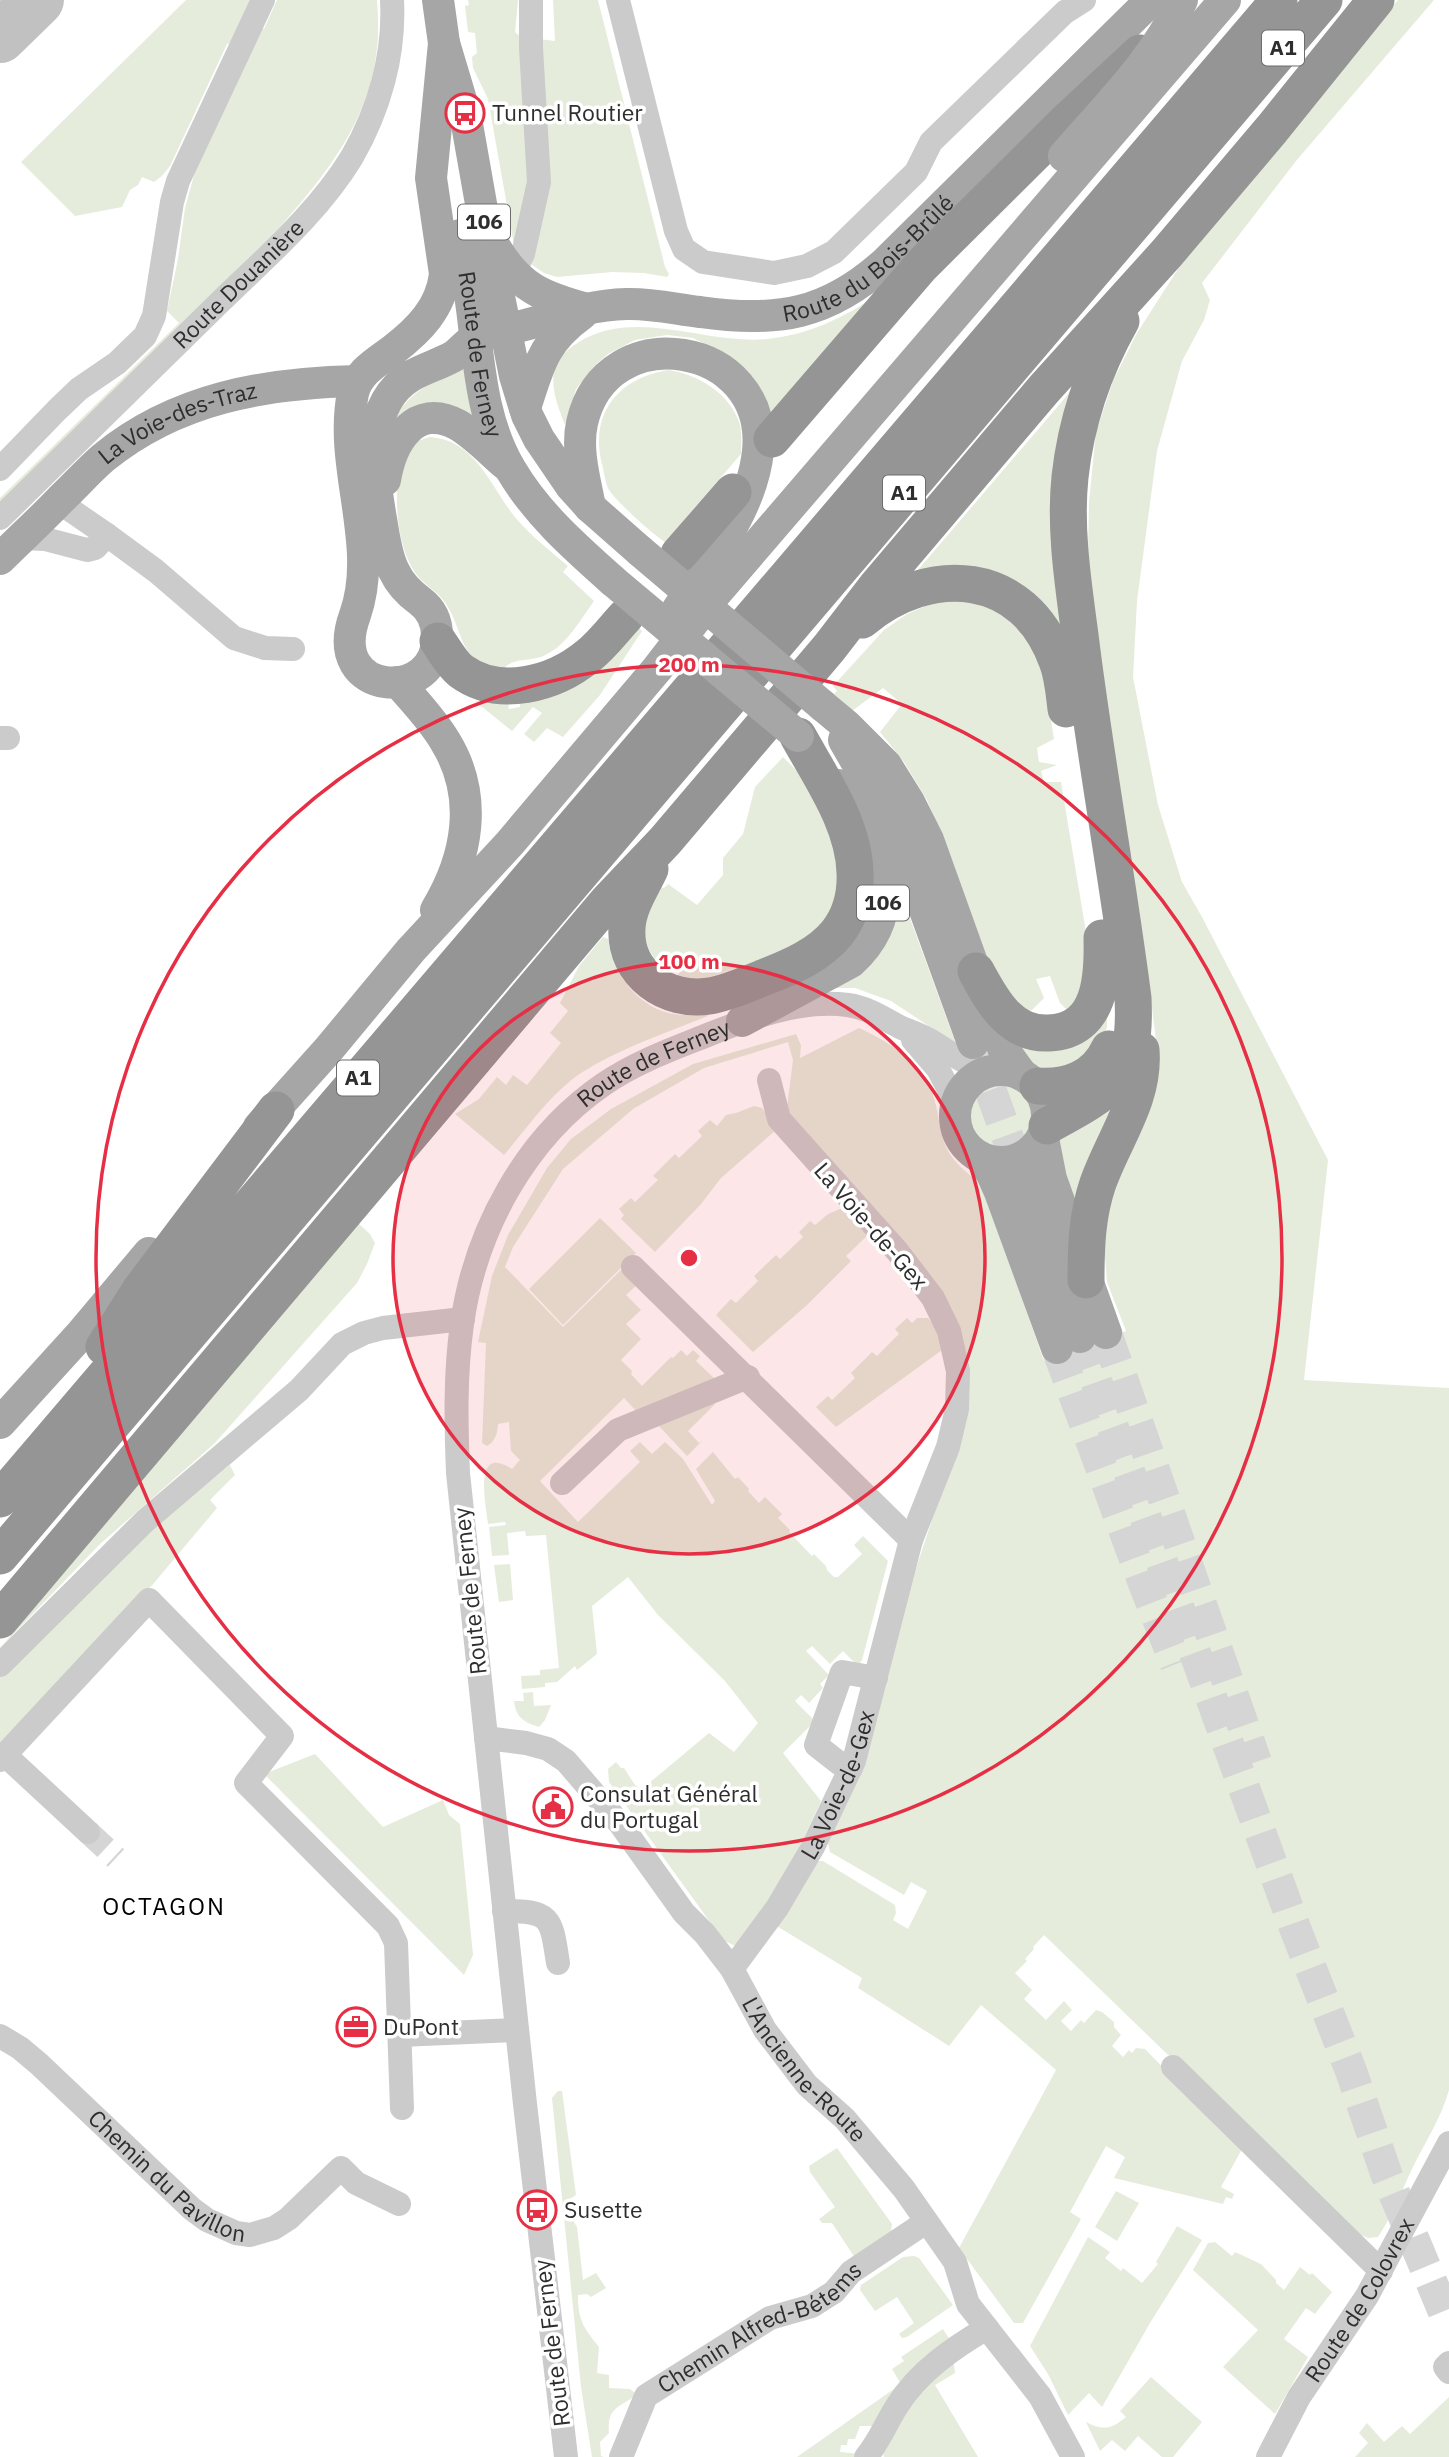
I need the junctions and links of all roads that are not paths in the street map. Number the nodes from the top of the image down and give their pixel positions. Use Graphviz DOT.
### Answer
graph roads {
  1 [pos="263,0"];
  2 [pos="392,0"];
  3 [pos="438,0"];
  4 [pos="531,0"];
  5 [pos="618,0"];
  6 [pos="1084,0"];
  7 [pos="1151,0"];
  8 [pos="1182,0"];
  9 [pos="1197,0"];
  10 [pos="1226,0"];
  11 [pos="1279,0"];
  12 [pos="1324,0"];
  13 [pos="1376,0"];
  14 [pos="444,43"];
  15 [pos="486,232"];
  16 [pos="1167,253"];
  17 [pos="513,274"];
  18 [pos="589,309"];
  19 [pos="506,330"];
  20 [pos="475,338"];
  21 [pos="395,348"];
  22 [pos="354,396"];
  23 [pos="525,408"];
  24 [pos="772,439"];
  25 [pos="510,468"];
  26 [pos="0,469"];
  27 [pos="818,474"];
  28 [pos="733,492"];
  29 [pos="59,502"];
  30 [pos="590,507"];
  31 [pos="381,516"];
  32 [pos="107,535"];
  33 [pos="7,538"];
  34 [pos="679,554"];
  35 [pos="416,598"];
  36 [pos="355,614"];
  37 [pos="625,617"];
  38 [pos="438,641"];
  39 [pos="829,648"];
  40 [pos="293,649"];
  41 [pos="398,682"];
  42 [pos="823,706"];
  43 [pos="798,736"];
  44 [pos="579,762"];
  45 [pos="884,811"];
  46 [pos="665,841"];
  47 [pos="1102,938"];
  48 [pos="411,950"];
  49 [pos="976,971"];
  50 [pos="1134,1014"];
  51 [pos="742,1021"];
  52 [pos="900,1027"];
  53 [pos="973,1043"];
  54 [pos="986,1073"];
  55 [pos="769,1080"];
  56 [pos="1030,1081"];
  57 [pos="956,1103"];
  58 [pos="276,1110"];
  59 [pos="1045,1132"];
  60 [pos="981,1158"];
  61 [pos="1024,1182"];
  62 [pos="633,1267"];
  63 [pos="1086,1280"];
  64 [pos="463,1319"];
  65 [pos="1081,1339"];
  66 [pos="748,1377"];
  67 [pos="0,1423"];
  68 [pos="562,1483"];
  69 [pos="0,1499"];
  70 [pos="911,1540"];
  71 [pos="0,1556"];
  72 [pos="0,1620"];
  73 [pos="0,1665"];
  74 [pos="876,1678"];
  75 [pos="485,1738"];
  76 [pos="2,1758"];
  77 [pos="851,1768"];
  78 [pos="88,1832"];
  79 [pos="504,1911"];
  80 [pos="558,1963"];
  81 [pos="732,1969"];
  82 [pos="517,2030"];
  83 [pos="400,2035"];
  84 [pos="0,2036"];
  85 [pos="1173,2067"];
  86 [pos="402,2108"];
  87 [pos="1449,2143"];
  88 [pos="399,2204"];
  89 [pos="926,2222"];
  90 [pos="1381,2271"];
  91 [pos="987,2328"];
  92 [pos="1449,2363"];
  93 [pos="1449,2372"];
  94 [pos="566,2457"];
  95 [pos="621,2457"];
  96 [pos="866,2457"];
  97 [pos="1073,2457"];
  98 [pos="1268,2457"];
  1 -- 26 [label="street"];
  2 -- 33 [label="street, Route Douanière"];
  3 -- 14 [label="main road, Route de Ferney / 106"];
  4 -- 17 [label="street"];
  5 -- 6 [label="street"];
  7 -- 18 [label="main road, Route du Bois-Brûlé"];
  8 -- 27 [label="main road, bridge"];
  9 -- 24 [label="highway"];
  10 -- 27 [label="main road"];
  11 -- 69 [label="highway, A1"];
  12 -- 71 [label="highway, A1"];
  13 -- 16 [label="highway"];
  14 -- 15 [label="main road, Route de Ferney / 106"];
  14 -- 20 [label="main road, Route de Ferney / 106"];
  14 -- 21 [label="main road"];
  15 -- 17 [label="main road"];
  15 -- 19 [label="main road, Route de Ferney / 106"];
  16 -- 39 [label="highway"];
  16 -- 50 [label="highway"];
  17 -- 18 [label="main road"];
  18 -- 19 [label="main road, Route du Bois-Brûlé"];
  18 -- 23 [label="main road"];
  19 -- 20 [label="main road, Route du Bois-Brûlé"];
  19 -- 23 [label="main road, Route de Ferney / 106"];
  20 -- 21 [label="main road"];
  20 -- 25 [label="main road, Route de Ferney / 106"];
  20 -- 31 [label="main road"];
  21 -- 22 [label="main road"];
  22 -- 29 [label="main road, La Voie-des-Traz"];
  22 -- 36 [label="main road"];
  23 -- 30 [label="main road, Route de Ferney / 106"];
  25 -- 31 [label="main road"];
  25 -- 43 [label="main road, Route de Ferney / 106, bridge"];
  27 -- 44 [label="main road"];
  28 -- 34 [label="highway"];
  29 -- 32 [label="street"];
  29 -- 33 [label="main road, La Voie-des-Traz"];
  30 -- 42 [label="main road, Route de Ferney / 106, bridge"];
  30 -- 44 [label="main road"];
  31 -- 35 [label="main road"];
  32 -- 33 [label="street"];
  32 -- 40 [label="street"];
  35 -- 36 [label="main road"];
  35 -- 38 [label="main road"];
  36 -- 41 [label="main road"];
  37 -- 38 [label="highway"];
  38 -- 41 [label="main road"];
  39 -- 46 [label="highway"];
  39 -- 47 [label="highway"];
  41 -- 48 [label="main road"];
  42 -- 45 [label="main road"];
  42 -- 49 [label="main road, 106"];
  43 -- 45 [label="main road"];
  43 -- 46 [label="highway"];
  43 -- 51 [label="main road, 106"];
  44 -- 48 [label="main road"];
  45 -- 53 [label="main road"];
  46 -- 72 [label="highway"];
  47 -- 49 [label="highway"];
  47 -- 56 [label="highway"];
  48 -- 58 [label="main road"];
  49 -- 56 [label="main road, 106"];
  50 -- 59 [label="highway"];
  50 -- 63 [label="highway"];
  51 -- 52 [label="street, Route de Ferney / 106"];
  51 -- 64 [label="street, Route de Ferney / 106"];
  52 -- 54 [label="street, Route de Ferney / 106"];
  52 -- 57 [label="street, Route de Ferney / 106"];
  54 -- 56 [label="main road, 106"];
  54 -- 57 [label="main road"];
  55 -- 70 [label="street, La Voie-de-Gex"];
  56 -- 59 [label="main road, 106"];
  57 -- 60 [label="main road, 106"];
  58 -- 67 [label="main road"];
  58 -- 69 [label="highway"];
  59 -- 60 [label="main road"];
  59 -- 63 [label="main road"];
  60 -- 65 [label="main road"];
  61 -- 65 [label="main road"];
  62 -- 66 [label="street"];
  63 -- 65 [label="main road"];
  64 -- 73 [label="street"];
  64 -- 75 [label="street, Route de Ferney / 106"];
  66 -- 68 [label="street"];
  66 -- 70 [label="street"];
  70 -- 74 [label="street, La Voie-de-Gex"];
  74 -- 77 [label="street, La Voie-de-Gex"];
  74 -- 77 [label="street"];
  75 -- 79 [label="street, Route de Ferney / 106"];
  75 -- 81 [label="street, L'Ancienne-Route"];
  76 -- 78 [label="street"];
  76 -- 83 [label="street"];
  77 -- 81 [label="street, La Voie-de-Gex"];
  79 -- 80 [label="street"];
  79 -- 82 [label="street, Route de Ferney / 106"];
  81 -- 89 [label="street, L'Ancienne-Route"];
  82 -- 83 [label="street"];
  82 -- 94 [label="street, Route de Ferney / 106"];
  83 -- 86 [label="street"];
  84 -- 88 [label="street, Chemin du Pavillon"];
  85 -- 90 [label="street"];
  87 -- 90 [label="street, Route de Colovrex"];
  89 -- 91 [label="street, L'Ancienne-Route"];
  89 -- 95 [label="street, Chemin Alfred-Bétems"];
  90 -- 98 [label="street, Route de Colovrex"];
  91 -- 96 [label="street"];
  91 -- 97 [label="street, L'Ancienne-Route"];
  92 -- 93 [label="street"];
}
